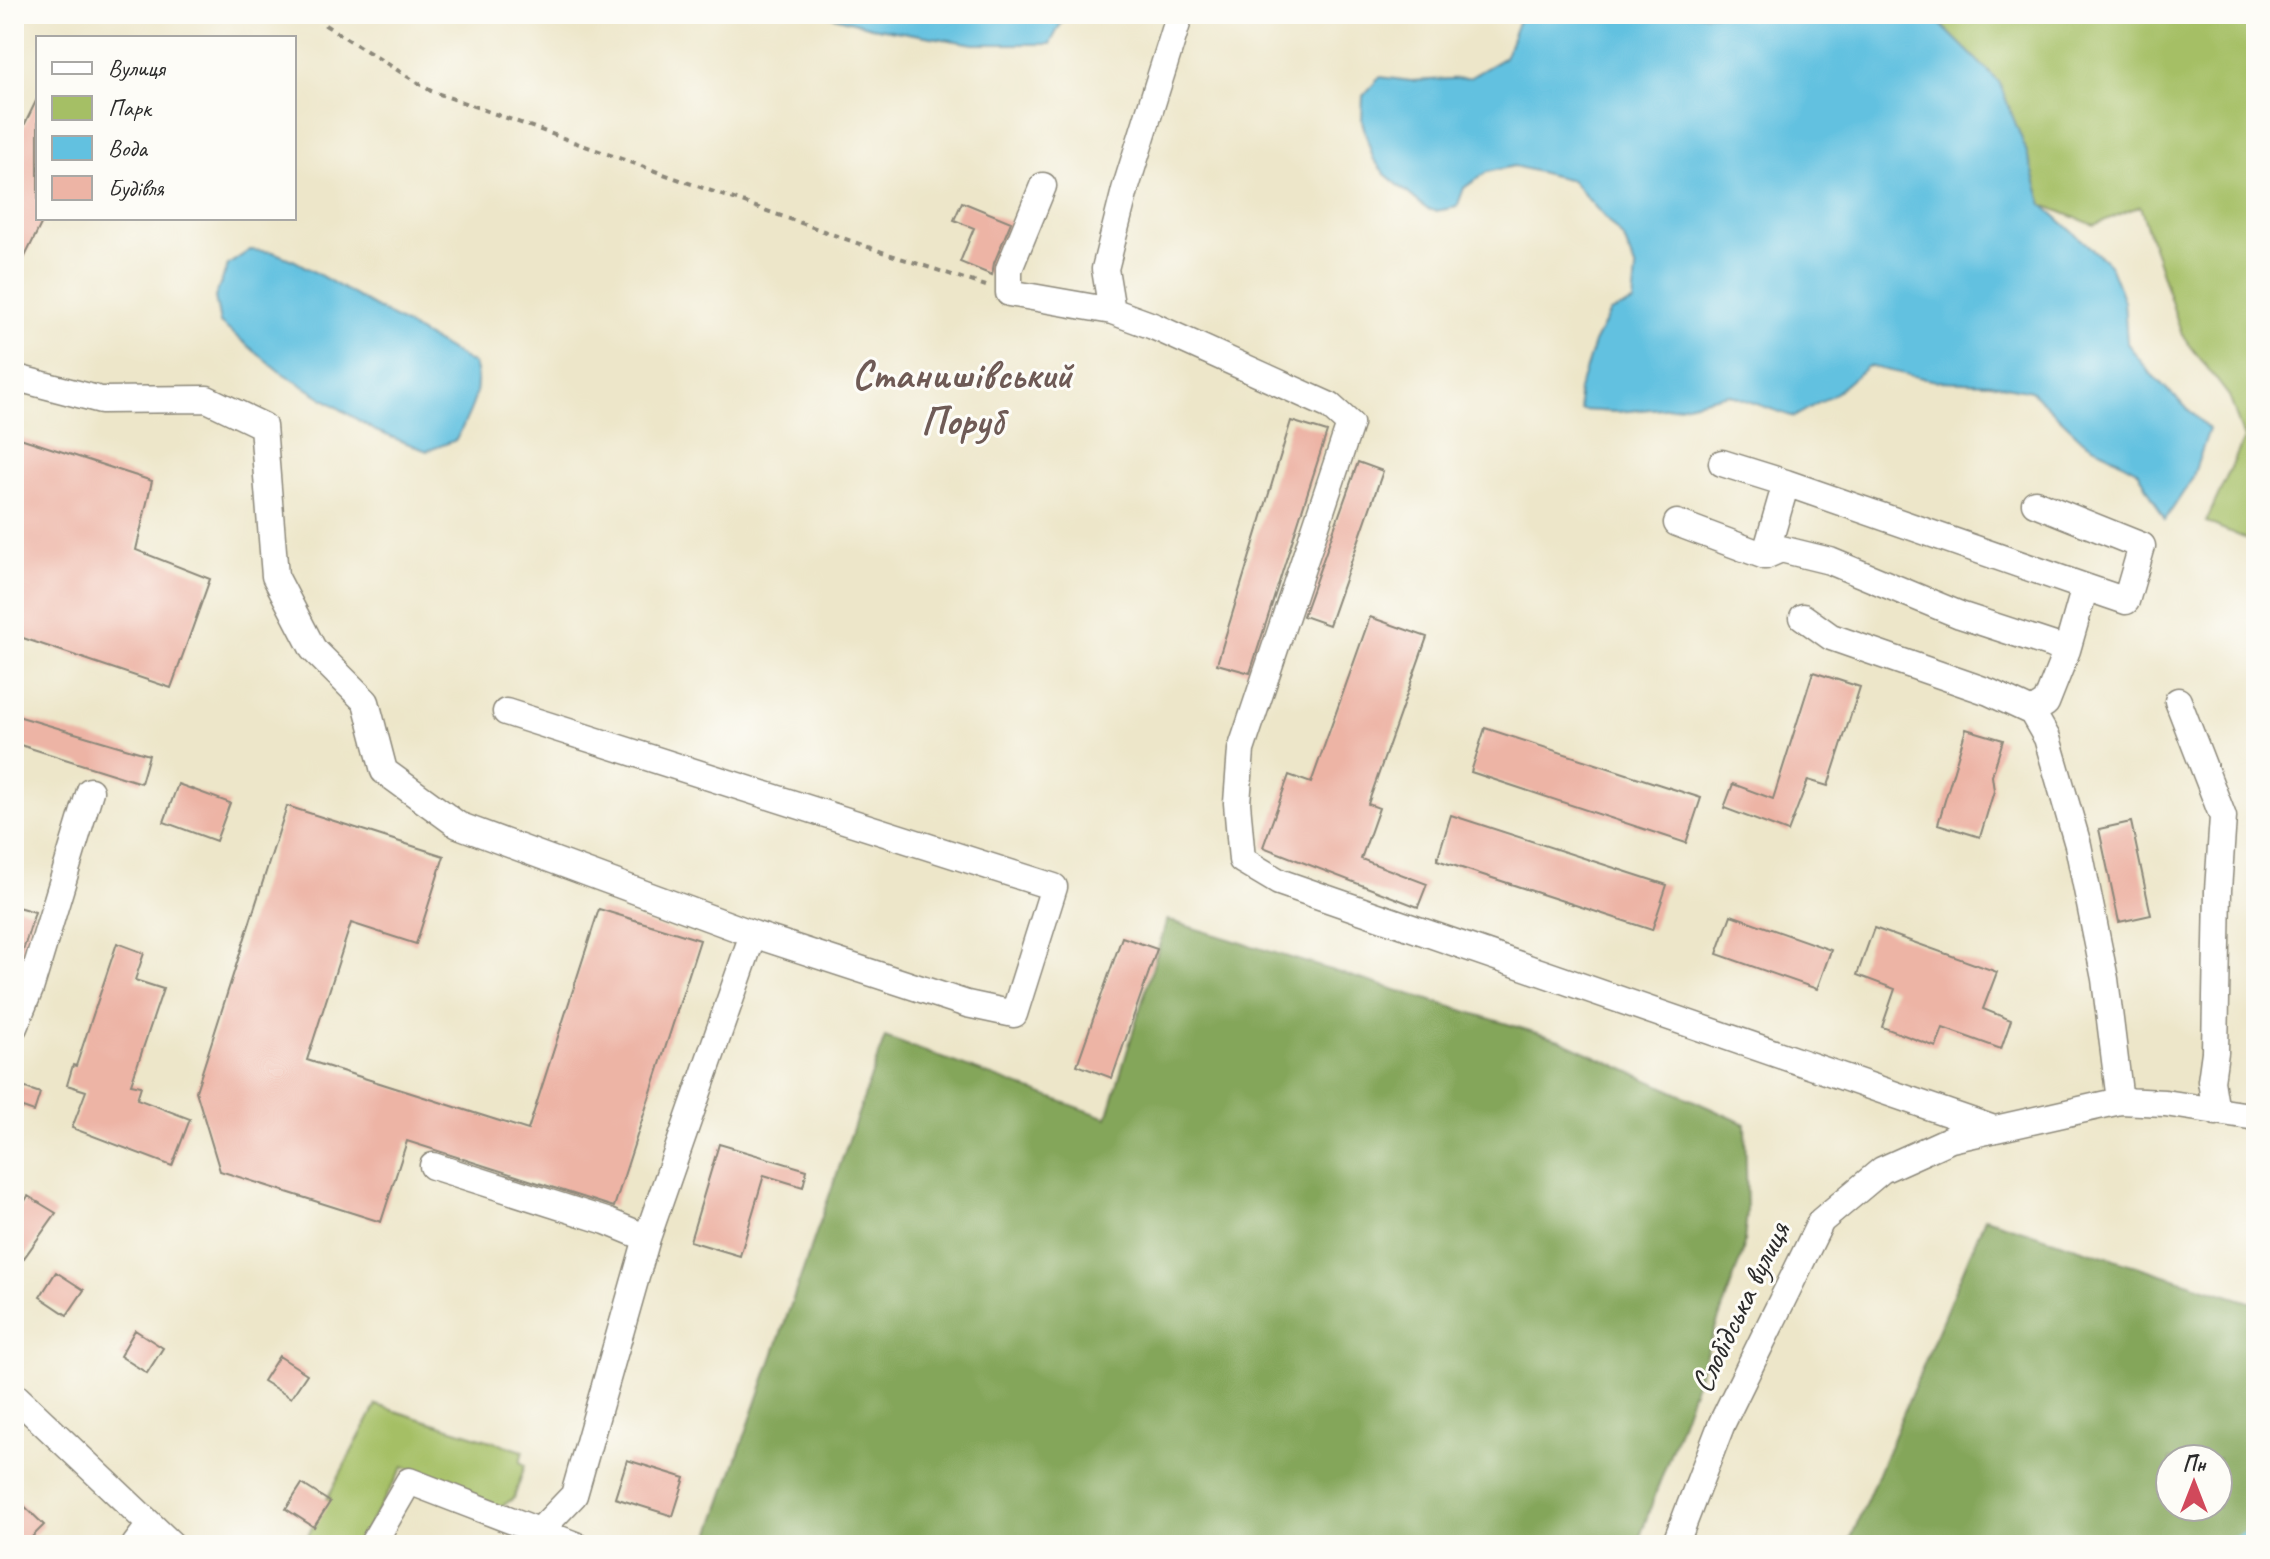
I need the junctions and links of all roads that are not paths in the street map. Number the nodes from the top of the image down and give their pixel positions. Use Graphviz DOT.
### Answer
graph roads {
  1 [pos="1180,14"];
  2 [pos="1043,186"];
  3 [pos="1112,311"];
  4 [pos="17,378"];
  5 [pos="1722,463"];
  6 [pos="1786,483"];
  7 [pos="2035,503"];
  8 [pos="1677,523"];
  9 [pos="1765,556"];
  10 [pos="2085,587"];
  11 [pos="1803,617"];
  12 [pos="2067,650"];
  13 [pos="2178,701"];
  14 [pos="506,712"];
  15 [pos="2032,712"];
  16 [pos="90,791"];
  17 [pos="753,934"];
  18 [pos="14,1027"];
  19 [pos="2120,1101"];
  20 [pos="2216,1112"];
  21 [pos="2256,1117"];
  22 [pos="1994,1129"];
  23 [pos="433,1166"];
  24 [pos="647,1238"];
  25 [pos="14,1395"];
  26 [pos="142,1535"];
  27 [pos="532,1538"];
  28 [pos="172,1545"];
  29 [pos="372,1545"];
  30 [pos="575,1545"];
  31 [pos="1675,1545"];
  1 -- 3 [label="street"];
  2 -- 3 [label="street"];
  3 -- 22 [label="street"];
  4 -- 17 [label="street"];
  5 -- 6 [label="street"];
  6 -- 9 [label="street"];
  6 -- 10 [label="street"];
  7 -- 10 [label="street"];
  8 -- 9 [label="street"];
  9 -- 12 [label="street"];
  10 -- 12 [label="street"];
  11 -- 15 [label="street"];
  12 -- 15 [label="street"];
  13 -- 20 [label="street"];
  14 -- 17 [label="street"];
  15 -- 19 [label="street"];
  16 -- 18 [label="street"];
  17 -- 24 [label="street"];
  19 -- 20 [label="street, Слобідська вулиця"];
  19 -- 22 [label="street, Слобідська вулиця"];
  20 -- 21 [label="street, Слобідська вулиця"];
  22 -- 31 [label="street, Слобідська вулиця"];
  23 -- 24 [label="street"];
  24 -- 27 [label="street"];
  25 -- 26 [label="street"];
  26 -- 28 [label="street"];
  27 -- 29 [label="street"];
  27 -- 30 [label="street"];
}
